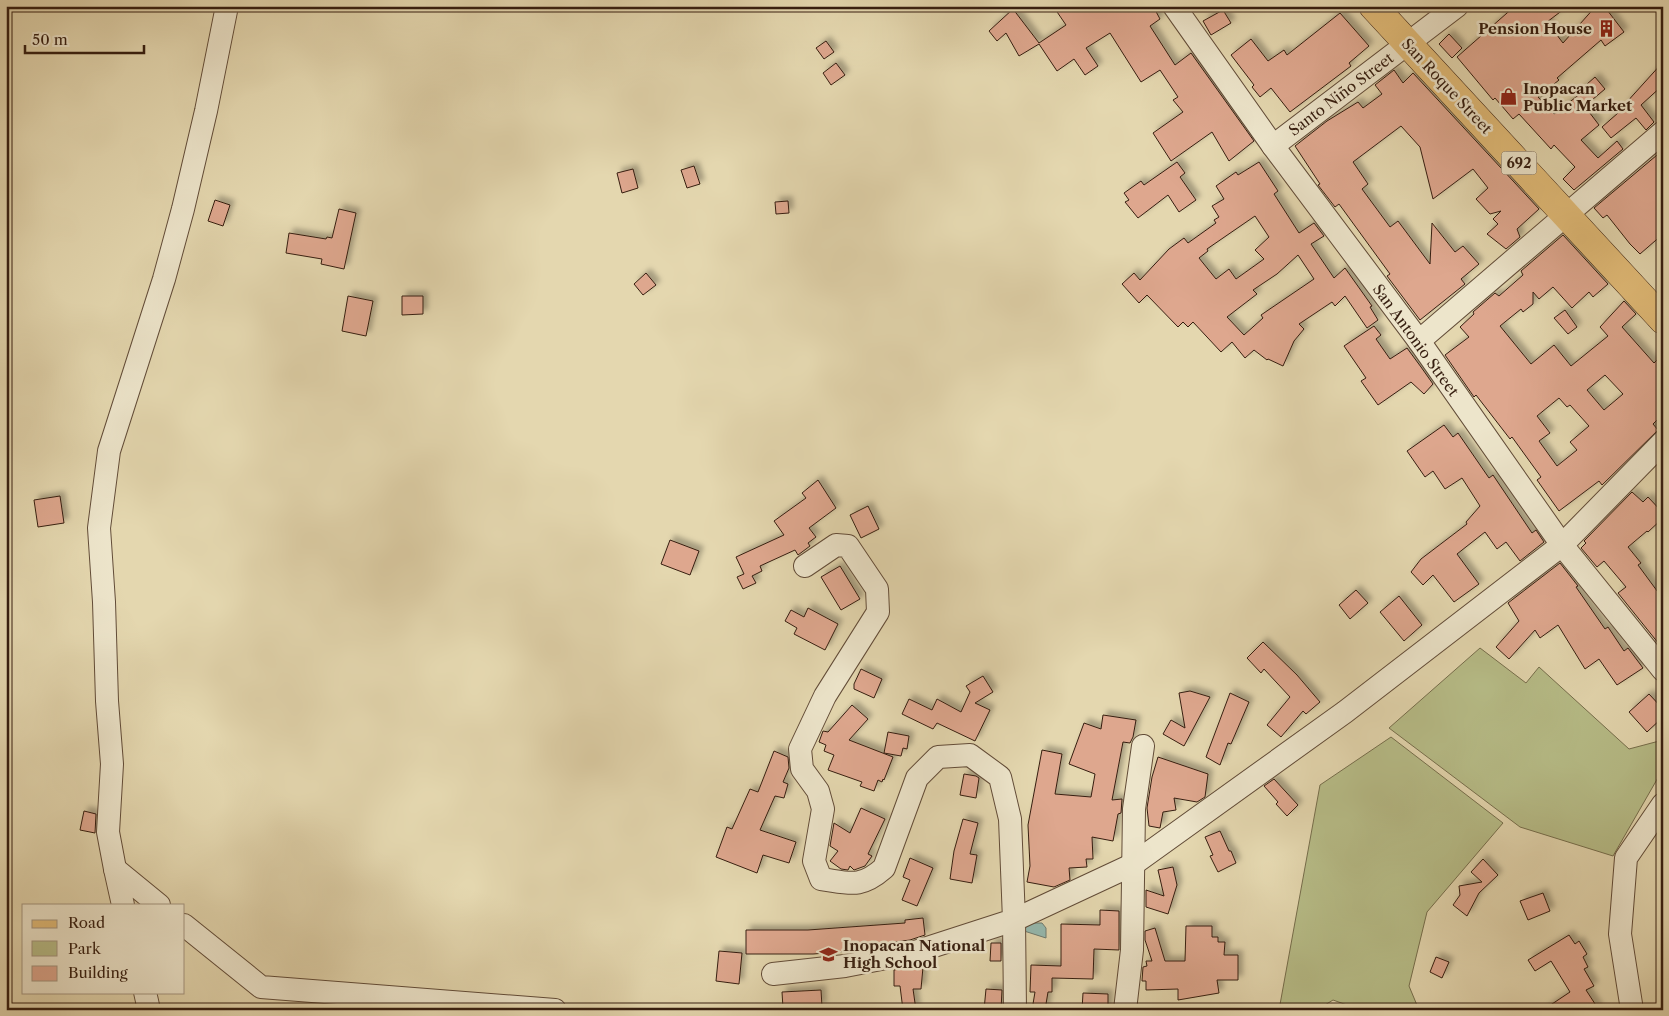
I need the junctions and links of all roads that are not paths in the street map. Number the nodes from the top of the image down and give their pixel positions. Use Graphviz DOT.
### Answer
graph roads {
  1 [pos="227,6"];
  2 [pos="1174,6"];
  3 [pos="1373,6"];
  4 [pos="1457,6"];
  5 [pos="1407,43"];
  6 [pos="1663,132"];
  7 [pos="1273,146"];
  8 [pos="1567,214"];
  9 [pos="1663,320"];
  10 [pos="1419,341"];
  11 [pos="1663,442"];
  12 [pos="1562,545"];
  13 [pos="805,566"];
  14 [pos="1663,670"];
  15 [pos="1143,746"];
  16 [pos="1663,804"];
  17 [pos="1132,865"];
  18 [pos="115,870"];
  19 [pos="123,904"];
  20 [pos="158,904"];
  21 [pos="1014,920"];
  22 [pos="185,926"];
  23 [pos="773,974"];
  24 [pos="145,994"];
  25 [pos="149,1010"];
  26 [pos="556,1010"];
  27 [pos="1015,1010"];
  28 [pos="1125,1010"];
  29 [pos="1632,1010"];
  1 -- 18 [label="street"];
  2 -- 7 [label="street, San Antonio Street"];
  3 -- 5 [label="main road, San Roque Street / 692"];
  4 -- 5 [label="street, Santo Niño Street"];
  5 -- 7 [label="street, Santo Niño Street"];
  5 -- 8 [label="main road, San Roque Street / 692"];
  6 -- 8 [label="street"];
  7 -- 10 [label="street, San Antonio Street"];
  8 -- 9 [label="main road, San Roque Street / 692"];
  8 -- 10 [label="street"];
  10 -- 12 [label="street, San Antonio Street"];
  11 -- 12 [label="street"];
  12 -- 14 [label="street, San Antonio Street"];
  12 -- 17 [label="street"];
  13 -- 21 [label="street"];
  15 -- 17 [label="street"];
  16 -- 29 [label="street"];
  17 -- 21 [label="street"];
  17 -- 28 [label="street"];
  18 -- 19 [label="street"];
  18 -- 20 [label="street"];
  21 -- 23 [label="street"];
  21 -- 27 [label="street"];
  22 -- 26 [label="street"];
  24 -- 25 [label="street"];
}
